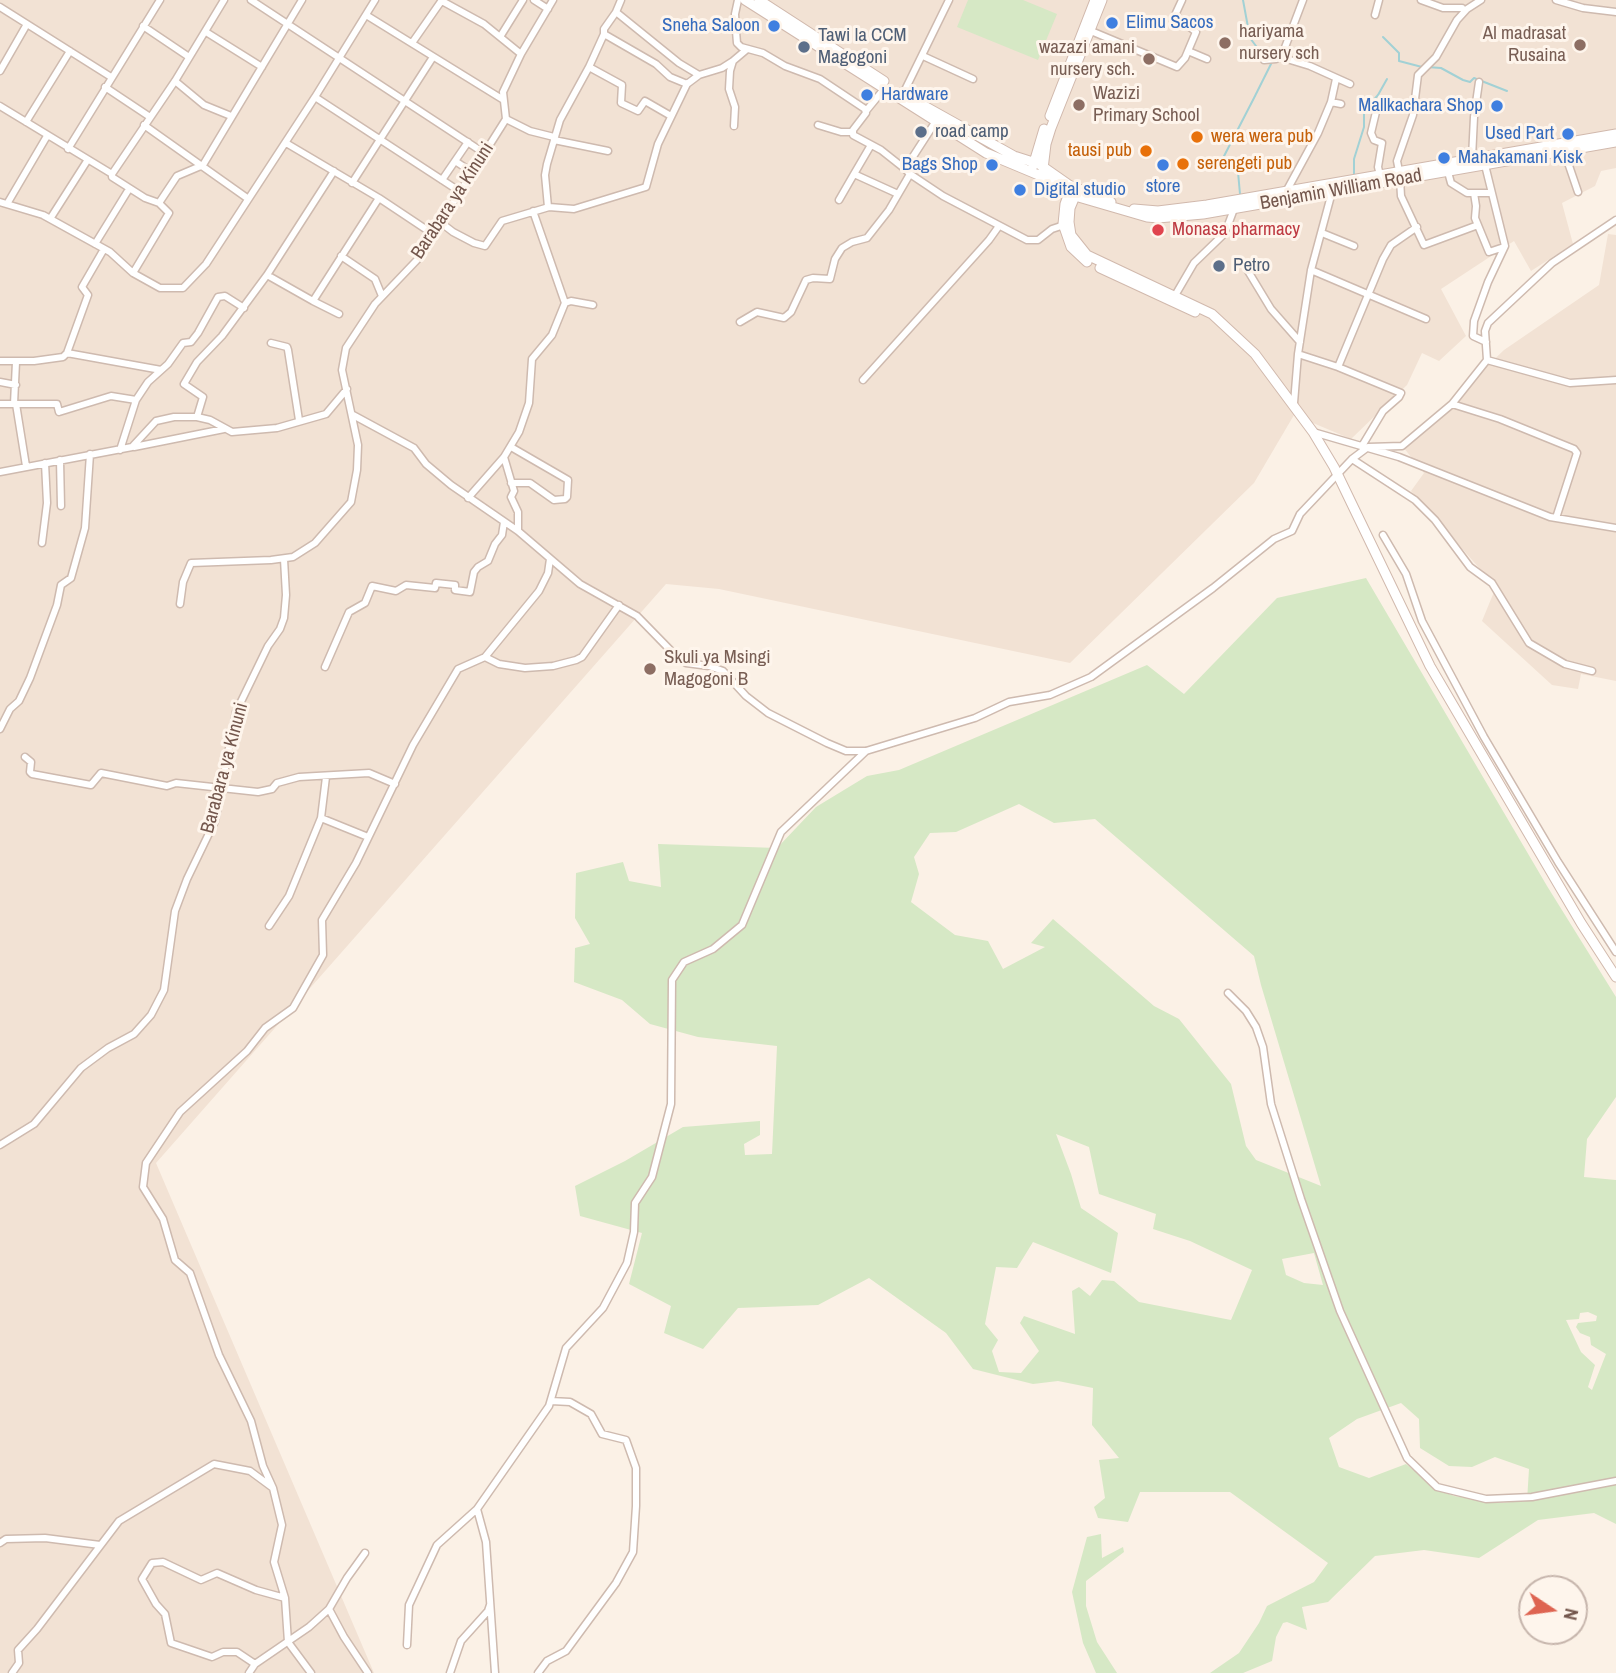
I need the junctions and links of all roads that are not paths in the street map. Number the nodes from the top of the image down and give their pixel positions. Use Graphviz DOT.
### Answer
graph roads {
  1 [pos="160,0"];
  2 [pos="224,0"];
  3 [pos="251,0"];
  4 [pos="302,0"];
  5 [pos="375,0"];
  6 [pos="523,0"];
  7 [pos="534,0"];
  8 [pos="553,0"];
  9 [pos="621,0"];
  10 [pos="737,0"];
  11 [pos="745,0"];
  12 [pos="759,0"];
  13 [pos="949,0"];
  14 [pos="1095,0"];
  15 [pos="1102,0"];
  16 [pos="1182,0"];
  17 [pos="1303,0"];
  18 [pos="1379,0"];
  19 [pos="1421,0"];
  20 [pos="1481,0"];
  21 [pos="1556,0"];
  22 [pos="442,1"];
  23 [pos="0,7"];
  24 [pos="1462,7"];
  25 [pos="548,9"];
  26 [pos="616,12"];
  27 [pos="1616,12"];
  28 [pos="366,15"];
  29 [pos="1375,15"];
  30 [pos="27,24"];
  31 [pos="289,24"];
  32 [pos="142,26"];
  33 [pos="1091,31"];
  34 [pos="206,32"];
  35 [pos="604,34"];
  36 [pos="500,37"];
  37 [pos="412,43"];
  38 [pos="746,50"];
  39 [pos="1284,50"];
  40 [pos="70,51"];
  41 [pos="1188,51"];
  42 [pos="521,54"];
  43 [pos="923,56"];
  44 [pos="189,57"];
  45 [pos="433,57"];
  46 [pos="1207,58"];
  47 [pos="339,59"];
  48 [pos="1267,60"];
  49 [pos="733,61"];
  50 [pos="262,67"];
  51 [pos="589,67"];
  52 [pos="0,71"];
  53 [pos="699,75"];
  54 [pos="111,77"];
  55 [pos="973,79"];
  56 [pos="1336,79"];
  57 [pos="175,81"];
  58 [pos="1479,82"];
  59 [pos="687,84"];
  60 [pos="1350,84"];
  61 [pos="105,87"];
  62 [pos="884,89"];
  63 [pos="903,94"];
  64 [pos="315,97"];
  65 [pos="502,99"];
  66 [pos="406,102"];
  67 [pos="1331,102"];
  68 [pos="1341,104"];
  69 [pos="0,106"];
  70 [pos="866,111"];
  71 [pos="1376,112"];
  72 [pos="232,116"];
  73 [pos="671,116"];
  74 [pos="150,117"];
  75 [pos="506,119"];
  76 [pos="936,121"];
  77 [pos="26,122"];
  78 [pos="144,125"];
  79 [pos="734,125"];
  80 [pos="818,125"];
  81 [pos="852,132"];
  82 [pos="1616,134"];
  83 [pos="47,136"];
  84 [pos="554,139"];
  85 [pos="380,140"];
  86 [pos="468,142"];
  87 [pos="1616,142"];
  88 [pos="286,143"];
  89 [pos="871,145"];
  90 [pos="68,149"];
  91 [pos="608,151"];
  92 [pos="1564,151"];
  93 [pos="484,153"];
  94 [pos="1472,158"];
  95 [pos="87,161"];
  96 [pos="455,161"];
  97 [pos="203,165"];
  98 [pos="1485,165"];
  99 [pos="1038,169"];
  100 [pos="907,171"];
  101 [pos="334,172"];
  102 [pos="472,172"];
  103 [pos="1448,172"];
  104 [pos="112,174"];
  105 [pos="854,174"];
  106 [pos="1380,175"];
  107 [pos="1399,175"];
  108 [pos="442,180"];
  109 [pos="352,183"];
  110 [pos="129,189"];
  111 [pos="1287,190"];
  112 [pos="459,191"];
  113 [pos="1073,191"];
  114 [pos="1332,192"];
  115 [pos="1578,192"];
  116 [pos="1474,193"];
  117 [pos="1490,193"];
  118 [pos="898,194"];
  119 [pos="247,198"];
  120 [pos="379,198"];
  121 [pos="839,200"];
  122 [pos="4,203"];
  123 [pos="159,203"];
  124 [pos="548,207"];
  125 [pos="1234,209"];
  126 [pos="533,211"];
  127 [pos="50,219"];
  128 [pos="1616,220"];
  129 [pos="440,222"];
  130 [pos="1066,224"];
  131 [pos="1478,225"];
  132 [pos="999,226"];
  133 [pos="1417,227"];
  134 [pos="1322,233"];
  135 [pos="433,234"];
  136 [pos="95,244"];
  137 [pos="1354,246"];
  138 [pos="1505,246"];
  139 [pos="104,249"];
  140 [pos="341,256"];
  141 [pos="1311,270"];
  142 [pos="1248,271"];
  143 [pos="133,273"];
  144 [pos="267,275"];
  145 [pos="1368,293"];
  146 [pos="382,296"];
  147 [pos="1173,298"];
  148 [pos="313,301"];
  149 [pos="565,303"];
  150 [pos="593,305"];
  151 [pos="244,308"];
  152 [pos="339,314"];
  153 [pos="1426,319"];
  154 [pos="740,322"];
  155 [pos="1300,342"];
  156 [pos="1486,342"];
  157 [pos="271,344"];
  158 [pos="67,353"];
  159 [pos="1298,354"];
  160 [pos="1487,360"];
  161 [pos="0,361"];
  162 [pos="16,362"];
  163 [pos="1338,367"];
  164 [pos="161,370"];
  165 [pos="863,380"];
  166 [pos="1616,380"];
  167 [pos="0,382"];
  168 [pos="16,385"];
  169 [pos="347,389"];
  170 [pos="136,400"];
  171 [pos="1294,403"];
  172 [pos="0,404"];
  173 [pos="15,404"];
  174 [pos="1452,404"];
  175 [pos="353,415"];
  176 [pos="197,416"];
  177 [pos="299,420"];
  178 [pos="224,429"];
  179 [pos="1313,432"];
  180 [pos="1365,446"];
  181 [pos="132,447"];
  182 [pos="511,447"];
  183 [pos="120,450"];
  184 [pos="90,454"];
  185 [pos="503,457"];
  186 [pos="1352,458"];
  187 [pos="60,460"];
  188 [pos="45,463"];
  189 [pos="26,466"];
  190 [pos="0,472"];
  191 [pos="1337,474"];
  192 [pos="511,483"];
  193 [pos="468,498"];
  194 [pos="61,506"];
  195 [pos="1556,518"];
  196 [pos="504,522"];
  197 [pos="1616,528"];
  198 [pos="518,531"];
  199 [pos="1383,535"];
  200 [pos="42,543"];
  201 [pos="284,559"];
  202 [pos="550,559"];
  203 [pos="180,604"];
  204 [pos="619,605"];
  205 [pos="485,657"];
  206 [pos="325,667"];
  207 [pos="1592,671"];
  208 [pos="0,729"];
  209 [pos="866,751"];
  210 [pos="25,757"];
  211 [pos="326,776"];
  212 [pos="396,783"];
  213 [pos="222,789"];
  214 [pos="321,818"];
  215 [pos="368,837"];
  216 [pos="270,926"];
  217 [pos="1616,954"];
  218 [pos="1608,964"];
  219 [pos="1616,977"];
  220 [pos="1228,993"];
  221 [pos="0,1145"];
  222 [pos="551,1401"];
  223 [pos="1616,1481"];
  224 [pos="273,1488"];
  225 [pos="477,1509"];
  226 [pos="0,1543"];
  227 [pos="100,1545"];
  228 [pos="365,1553"];
  229 [pos="285,1598"];
  230 [pos="491,1603"];
  231 [pos="329,1609"];
  232 [pos="288,1642"];
  233 [pos="407,1644"];
  234 [pos="255,1664"];
  235 [pos="12,1673"];
  236 [pos="249,1673"];
  237 [pos="311,1673"];
  238 [pos="368,1673"];
  239 [pos="450,1673"];
  240 [pos="495,1673"];
  241 [pos="538,1673"];
  1 -- 32 [label="street"];
  2 -- 34 [label="street"];
  3 -- 31 [label="street"];
  4 -- 31 [label="street"];
  5 -- 28 [label="street"];
  6 -- 36 [label="street"];
  7 -- 25 [label="street"];
  8 -- 25 [label="street"];
  9 -- 26 [label="street"];
  10 -- 38 [label="street"];
  11 -- 62 [label="main road"];
  12 -- 63 [label="main road"];
  13 -- 43 [label="street"];
  14 -- 99 [label="main road"];
  15 -- 33 [label="main road"];
  16 -- 41 [label="street"];
  17 -- 39 [label="street"];
  18 -- 29 [label="street"];
  19 -- 24 [label="street"];
  20 -- 24 [label="street"];
  21 -- 27 [label="street"];
  22 -- 36 [label="street"];
  22 -- 37 [label="street"];
  23 -- 30 [label="street"];
  24 -- 107 [label="street"];
  25 -- 42 [label="street"];
  26 -- 35 [label="street"];
  26 -- 53 [label="street"];
  28 -- 37 [label="street"];
  28 -- 47 [label="street"];
  30 -- 40 [label="street"];
  30 -- 52 [label="street"];
  31 -- 47 [label="street"];
  31 -- 50 [label="street"];
  32 -- 44 [label="street"];
  32 -- 54 [label="street"];
  33 -- 41 [label="street"];
  33 -- 99 [label="main road"];
  34 -- 44 [label="street"];
  34 -- 50 [label="street"];
  35 -- 51 [label="street"];
  35 -- 59 [label="street"];
  36 -- 42 [label="street"];
  37 -- 45 [label="street"];
  38 -- 49 [label="street"];
  38 -- 70 [label="street"];
  39 -- 48 [label="street"];
  39 -- 56 [label="street"];
  40 -- 54 [label="street"];
  40 -- 77 [label="street"];
  41 -- 46 [label="street"];
  42 -- 65 [label="street"];
  43 -- 55 [label="street"];
  43 -- 63 [label="street"];
  44 -- 57 [label="street"];
  45 -- 65 [label="street"];
  45 -- 66 [label="street"];
  47 -- 64 [label="street"];
  47 -- 66 [label="street"];
  49 -- 53 [label="street"];
  49 -- 79 [label="street"];
  50 -- 72 [label="street"];
  51 -- 73 [label="street"];
  51 -- 84 [label="street"];
  53 -- 59 [label="street"];
  54 -- 61 [label="street"];
  56 -- 60 [label="street"];
  56 -- 67 [label="street"];
  57 -- 72 [label="street"];
  57 -- 74 [label="street"];
  58 -- 94 [label="street"];
  59 -- 73 [label="street"];
  61 -- 74 [label="street"];
  61 -- 90 [label="street"];
  62 -- 70 [label="street"];
  62 -- 76 [label="main road"];
  63 -- 99 [label="main road"];
  64 -- 85 [label="street"];
  64 -- 88 [label="street"];
  65 -- 75 [label="street"];
  66 -- 85 [label="street"];
  66 -- 86 [label="street"];
  67 -- 68 [label="street"];
  67 -- 111 [label="street"];
  69 -- 77 [label="street"];
  70 -- 81 [label="street"];
  71 -- 106 [label="street"];
  72 -- 97 [label="street"];
  73 -- 124 [label="street"];
  74 -- 78 [label="street"];
  75 -- 84 [label="street"];
  75 -- 93 [label="street, Barabara ya Kinuni"];
  76 -- 99 [label="main road"];
  76 -- 100 [label="street"];
  77 -- 83 [label="street"];
  78 -- 97 [label="street"];
  78 -- 104 [label="street"];
  80 -- 81 [label="street"];
  81 -- 89 [label="street"];
  82 -- 94 [label="main road, Benjamin William Road"];
  83 -- 90 [label="street"];
  83 -- 122 [label="street"];
  84 -- 91 [label="street"];
  84 -- 124 [label="street"];
  85 -- 108 [label="street"];
  85 -- 109 [label="street"];
  86 -- 93 [label="street"];
  86 -- 96 [label="street"];
  87 -- 92 [label="main road, Benjamin William Road"];
  88 -- 101 [label="street"];
  88 -- 119 [label="street"];
  89 -- 100 [label="street"];
  89 -- 105 [label="street"];
  90 -- 95 [label="street"];
  92 -- 98 [label="main road, Benjamin William Road"];
  92 -- 115 [label="street"];
  93 -- 102 [label="street, Barabara ya Kinuni"];
  94 -- 107 [label="main road, Benjamin William Road"];
  95 -- 104 [label="street"];
  95 -- 127 [label="street"];
  96 -- 102 [label="street"];
  96 -- 108 [label="street"];
  97 -- 119 [label="street"];
  97 -- 123 [label="street"];
  98 -- 103 [label="main road, Benjamin William Road"];
  98 -- 117 [label="street"];
  99 -- 113 [label="main road, Benjamin William Road"];
  100 -- 118 [label="street"];
  100 -- 132 [label="street"];
  101 -- 109 [label="street"];
  101 -- 144 [label="street"];
  102 -- 112 [label="street, Barabara ya Kinuni"];
  103 -- 107 [label="main road, Benjamin William Road"];
  103 -- 116 [label="street"];
  104 -- 110 [label="street"];
  105 -- 118 [label="street"];
  105 -- 121 [label="street"];
  106 -- 107 [label="main road, Benjamin William Road"];
  106 -- 111 [label="main road, Benjamin William Road"];
  107 -- 114 [label="main road, Benjamin William Road"];
  107 -- 133 [label="street"];
  108 -- 112 [label="street"];
  109 -- 120 [label="street"];
  110 -- 123 [label="street"];
  110 -- 136 [label="street"];
  111 -- 113 [label="main road, Benjamin William Road"];
  112 -- 129 [label="street, Barabara ya Kinuni"];
  113 -- 125 [label="main road, Benjamin William Road"];
  113 -- 130 [label="main road"];
  114 -- 125 [label="main road, Benjamin William Road"];
  114 -- 134 [label="street"];
  116 -- 117 [label="street"];
  116 -- 131 [label="street"];
  117 -- 138 [label="street"];
  118 -- 154 [label="street"];
  119 -- 143 [label="street"];
  120 -- 135 [label="street"];
  120 -- 140 [label="street"];
  122 -- 127 [label="street"];
  123 -- 143 [label="street"];
  124 -- 126 [label="street"];
  125 -- 147 [label="street"];
  126 -- 129 [label="street"];
  126 -- 149 [label="street"];
  127 -- 136 [label="street"];
  128 -- 156 [label="street"];
  129 -- 135 [label="street, Barabara ya Kinuni"];
  130 -- 132 [label="street"];
  130 -- 147 [label="main road"];
  131 -- 133 [label="street"];
  131 -- 138 [label="street"];
  132 -- 165 [label="street"];
  133 -- 145 [label="street"];
  134 -- 137 [label="street"];
  134 -- 141 [label="street"];
  135 -- 146 [label="street, Barabara ya Kinuni"];
  136 -- 139 [label="street"];
  138 -- 156 [label="street"];
  139 -- 143 [label="street"];
  139 -- 158 [label="street"];
  140 -- 146 [label="street"];
  140 -- 148 [label="street"];
  141 -- 145 [label="street"];
  141 -- 155 [label="street"];
  142 -- 155 [label="street"];
  144 -- 148 [label="street"];
  144 -- 151 [label="street"];
  145 -- 153 [label="street"];
  145 -- 163 [label="street"];
  146 -- 169 [label="street, Barabara ya Kinuni"];
  147 -- 171 [label="main road"];
  148 -- 152 [label="street"];
  149 -- 150 [label="street"];
  149 -- 182 [label="street"];
  151 -- 164 [label="street"];
  151 -- 176 [label="street"];
  155 -- 159 [label="street"];
  156 -- 160 [label="street"];
  157 -- 177 [label="street"];
  158 -- 162 [label="street"];
  158 -- 164 [label="street"];
  159 -- 163 [label="street"];
  159 -- 171 [label="street"];
  160 -- 166 [label="street"];
  160 -- 174 [label="street"];
  161 -- 162 [label="street"];
  162 -- 168 [label="street"];
  163 -- 180 [label="street"];
  164 -- 170 [label="street"];
  167 -- 168 [label="street"];
  168 -- 173 [label="street"];
  169 -- 175 [label="street, Barabara ya Kinuni"];
  169 -- 177 [label="street"];
  170 -- 173 [label="street"];
  170 -- 183 [label="street"];
  171 -- 179 [label="main road"];
  172 -- 173 [label="street"];
  173 -- 189 [label="street"];
  174 -- 180 [label="street"];
  174 -- 195 [label="street"];
  175 -- 193 [label="street"];
  175 -- 201 [label="street, Barabara ya Kinuni"];
  176 -- 178 [label="street"];
  176 -- 181 [label="street"];
  177 -- 178 [label="street"];
  178 -- 181 [label="street"];
  179 -- 180 [label="street"];
  179 -- 191 [label="main road"];
  180 -- 186 [label="street"];
  180 -- 195 [label="street"];
  181 -- 183 [label="street"];
  182 -- 185 [label="street"];
  182 -- 192 [label="street"];
  183 -- 184 [label="street"];
  184 -- 187 [label="street"];
  184 -- 208 [label="street"];
  185 -- 192 [label="street"];
  185 -- 193 [label="street"];
  186 -- 191 [label="street"];
  186 -- 207 [label="street"];
  187 -- 188 [label="street"];
  187 -- 194 [label="street"];
  188 -- 189 [label="street"];
  188 -- 200 [label="street"];
  189 -- 190 [label="street"];
  191 -- 209 [label="street"];
  191 -- 218 [label="main road"];
  192 -- 198 [label="street"];
  193 -- 196 [label="street"];
  195 -- 197 [label="street"];
  196 -- 198 [label="street"];
  196 -- 206 [label="street"];
  198 -- 202 [label="street"];
  199 -- 217 [label="street"];
  201 -- 203 [label="street"];
  201 -- 213 [label="street, Barabara ya Kinuni"];
  202 -- 204 [label="street"];
  202 -- 205 [label="street"];
  204 -- 205 [label="street"];
  204 -- 209 [label="street"];
  205 -- 212 [label="street"];
  209 -- 222 [label="street"];
  210 -- 213 [label="street"];
  211 -- 212 [label="street"];
  211 -- 213 [label="street"];
  211 -- 214 [label="street"];
  212 -- 215 [label="street"];
  213 -- 221 [label="street, Barabara ya Kinuni"];
  214 -- 215 [label="street"];
  214 -- 216 [label="street"];
  215 -- 224 [label="street"];
  217 -- 218 [label="street"];
  218 -- 219 [label="main road"];
  220 -- 223 [label="street"];
  222 -- 225 [label="street"];
  222 -- 241 [label="street"];
  224 -- 227 [label="street"];
  224 -- 229 [label="street"];
  225 -- 230 [label="street"];
  225 -- 233 [label="street"];
  226 -- 227 [label="street"];
  227 -- 235 [label="street"];
  228 -- 231 [label="street"];
  229 -- 232 [label="street"];
  229 -- 234 [label="street"];
  230 -- 239 [label="street"];
  230 -- 240 [label="street"];
  231 -- 232 [label="street"];
  231 -- 238 [label="street"];
  232 -- 234 [label="street"];
  232 -- 237 [label="street"];
  234 -- 236 [label="street"];
}
